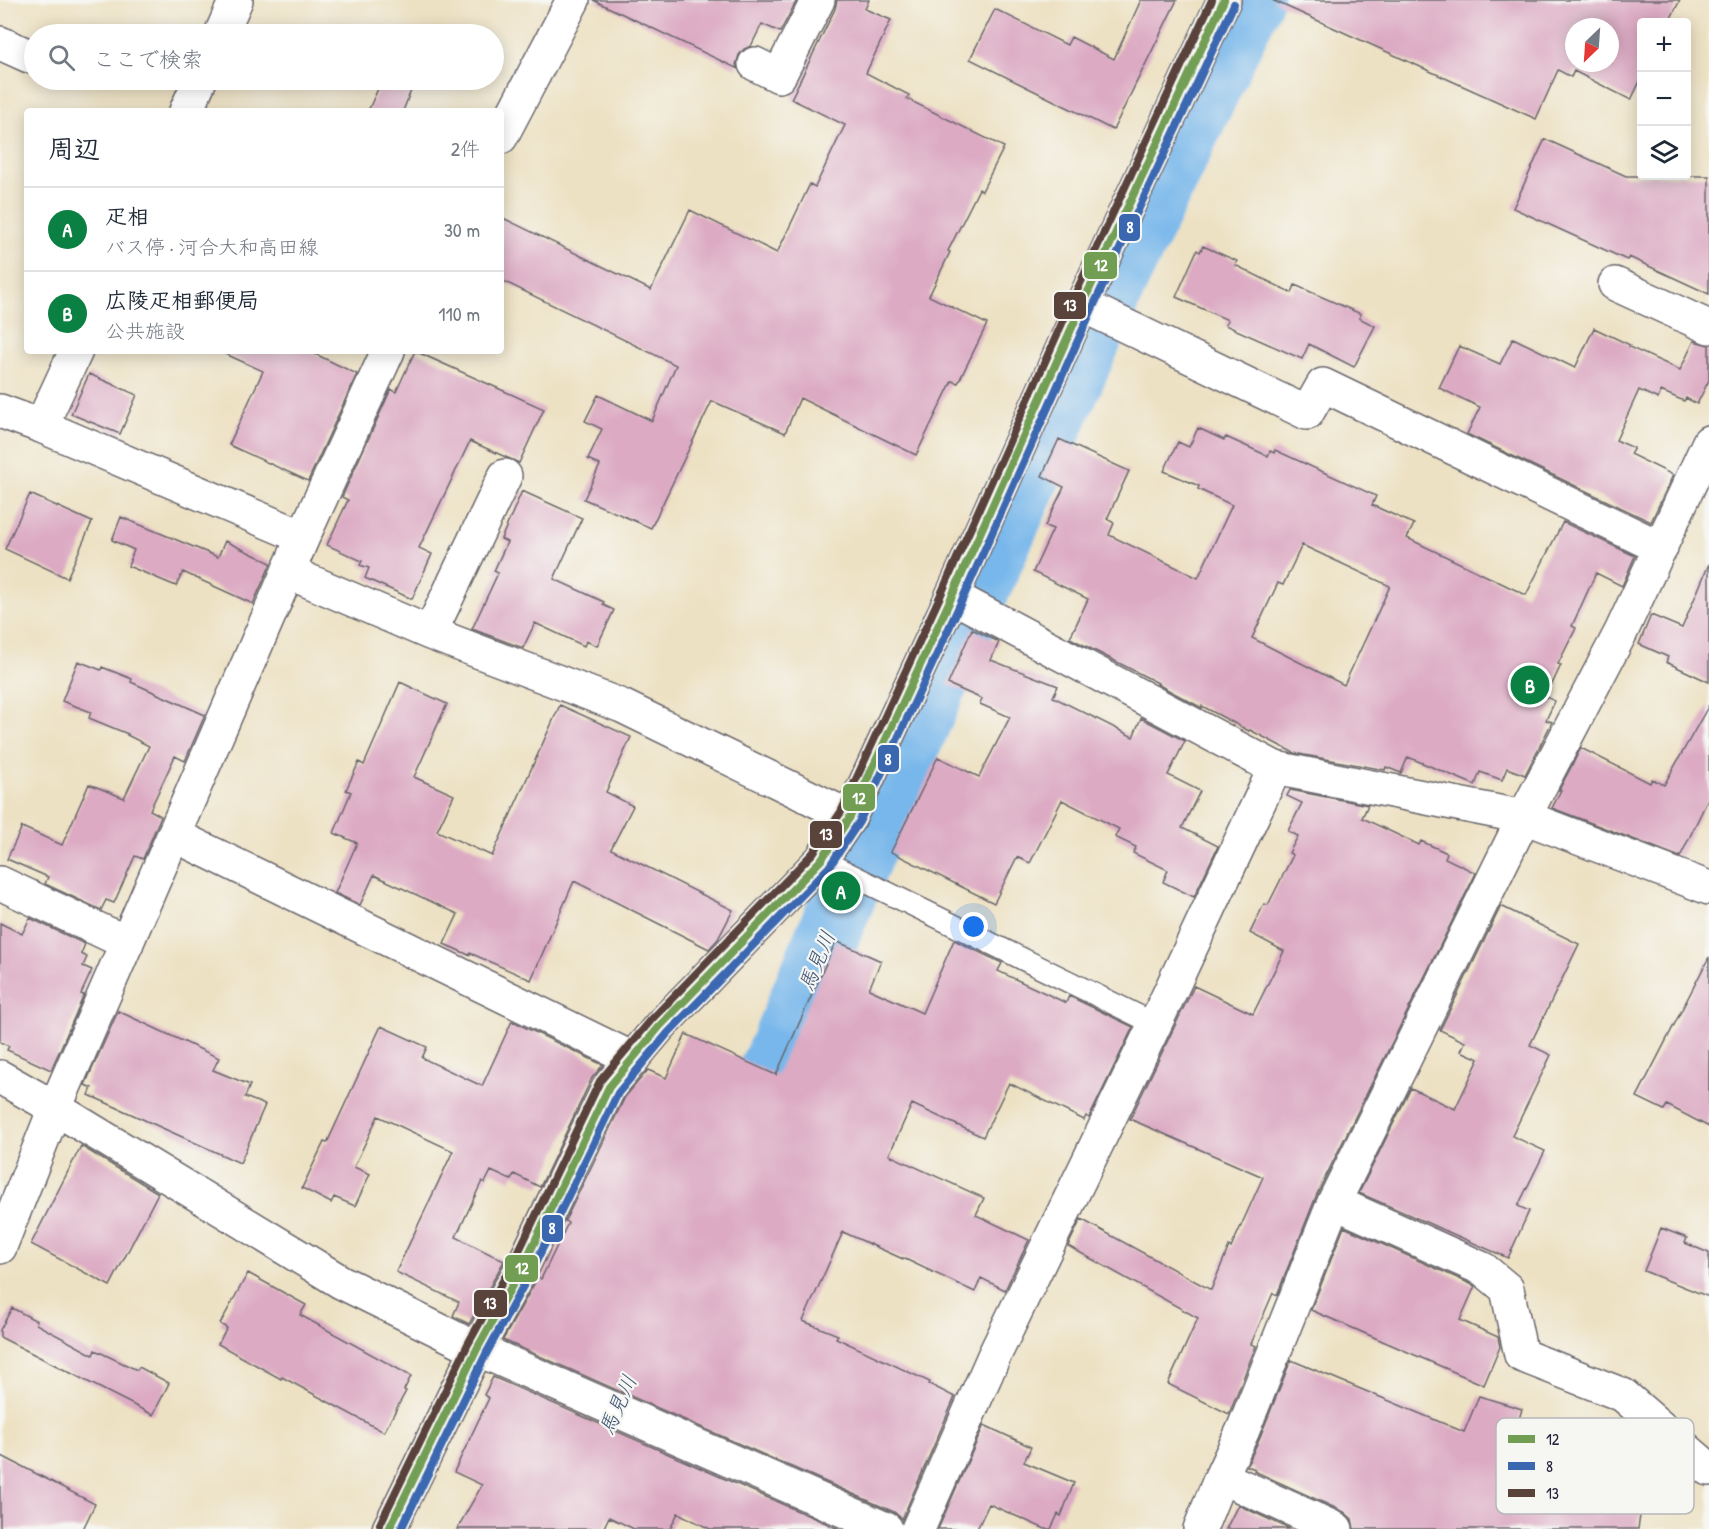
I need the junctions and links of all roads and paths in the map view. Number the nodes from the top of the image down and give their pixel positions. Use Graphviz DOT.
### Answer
graph roads {
  1 [pos="237,0"];
  2 [pos="573,0"];
  3 [pos="818,0"];
  4 [pos="1224,0"];
  5 [pos="226,24"];
  6 [pos="755,64"];
  7 [pos="195,90"];
  8 [pos="187,108"];
  9 [pos="504,131"];
  10 [pos="1615,284"];
  11 [pos="1082,305"];
  12 [pos="1709,327"];
  13 [pos="74,354"];
  14 [pos="387,354"];
  15 [pos="0,411"];
  16 [pos="41,426"];
  17 [pos="1706,459"];
  18 [pos="505,476"];
  19 [pos="303,537"];
  20 [pos="1661,548"];
  21 [pos="288,572"];
  22 [pos="952,596"];
  23 [pos="430,633"];
  24 [pos="1275,768"];
  25 [pos="850,817"];
  26 [pos="1524,817"];
  27 [pos="174,835"];
  28 [pos="832,865"];
  29 [pos="0,883"];
  30 [pos="1709,888"];
  31 [pos="127,943"];
  32 [pos="1155,1024"];
  33 [pos="633,1059"];
  34 [pos="0,1077"];
  35 [pos="55,1108"];
  36 [pos="1334,1202"];
  37 [pos="0,1247"];
  38 [pos="477,1349"];
  39 [pos="1650,1418"];
  40 [pos="1694,1456"];
  41 [pos="1709,1469"];
  42 [pos="1221,1477"];
  43 [pos="388,1529"];
  44 [pos="886,1529"];
  45 [pos="918,1529"];
  46 [pos="1200,1529"];
  47 [pos="1336,1529"];
  1 -- 5 [label="street"];
  2 -- 9 [label="street"];
  3 -- 6 [label="street"];
  4 -- 11 [label="main road"];
  7 -- 8 [label="street"];
  10 -- 12 [label="street"];
  11 -- 20 [label="street"];
  11 -- 22 [label="main road"];
  13 -- 16 [label="street"];
  14 -- 19 [label="street"];
  15 -- 16 [label="street"];
  16 -- 19 [label="street"];
  17 -- 20 [label="street"];
  18 -- 23 [label="street"];
  19 -- 21 [label="street"];
  20 -- 26 [label="street"];
  21 -- 23 [label="street"];
  21 -- 27 [label="street"];
  22 -- 24 [label="street"];
  22 -- 25 [label="main road"];
  23 -- 25 [label="street"];
  24 -- 26 [label="street"];
  24 -- 32 [label="street"];
  25 -- 28 [label="main road"];
  26 -- 30 [label="street"];
  26 -- 36 [label="street"];
  27 -- 31 [label="street"];
  27 -- 33 [label="street"];
  28 -- 32 [label="lane"];
  28 -- 33 [label="main road"];
  29 -- 31 [label="street"];
  31 -- 35 [label="street"];
  32 -- 45 [label="street"];
  33 -- 38 [label="main road"];
  34 -- 35 [label="street"];
  35 -- 37 [label="street"];
  35 -- 38 [label="street"];
  36 -- 39 [label="street"];
  36 -- 42 [label="street"];
  38 -- 43 [label="main road"];
  38 -- 44 [label="street"];
  40 -- 41 [label="street"];
  42 -- 46 [label="street"];
  42 -- 47 [label="street"];
}
